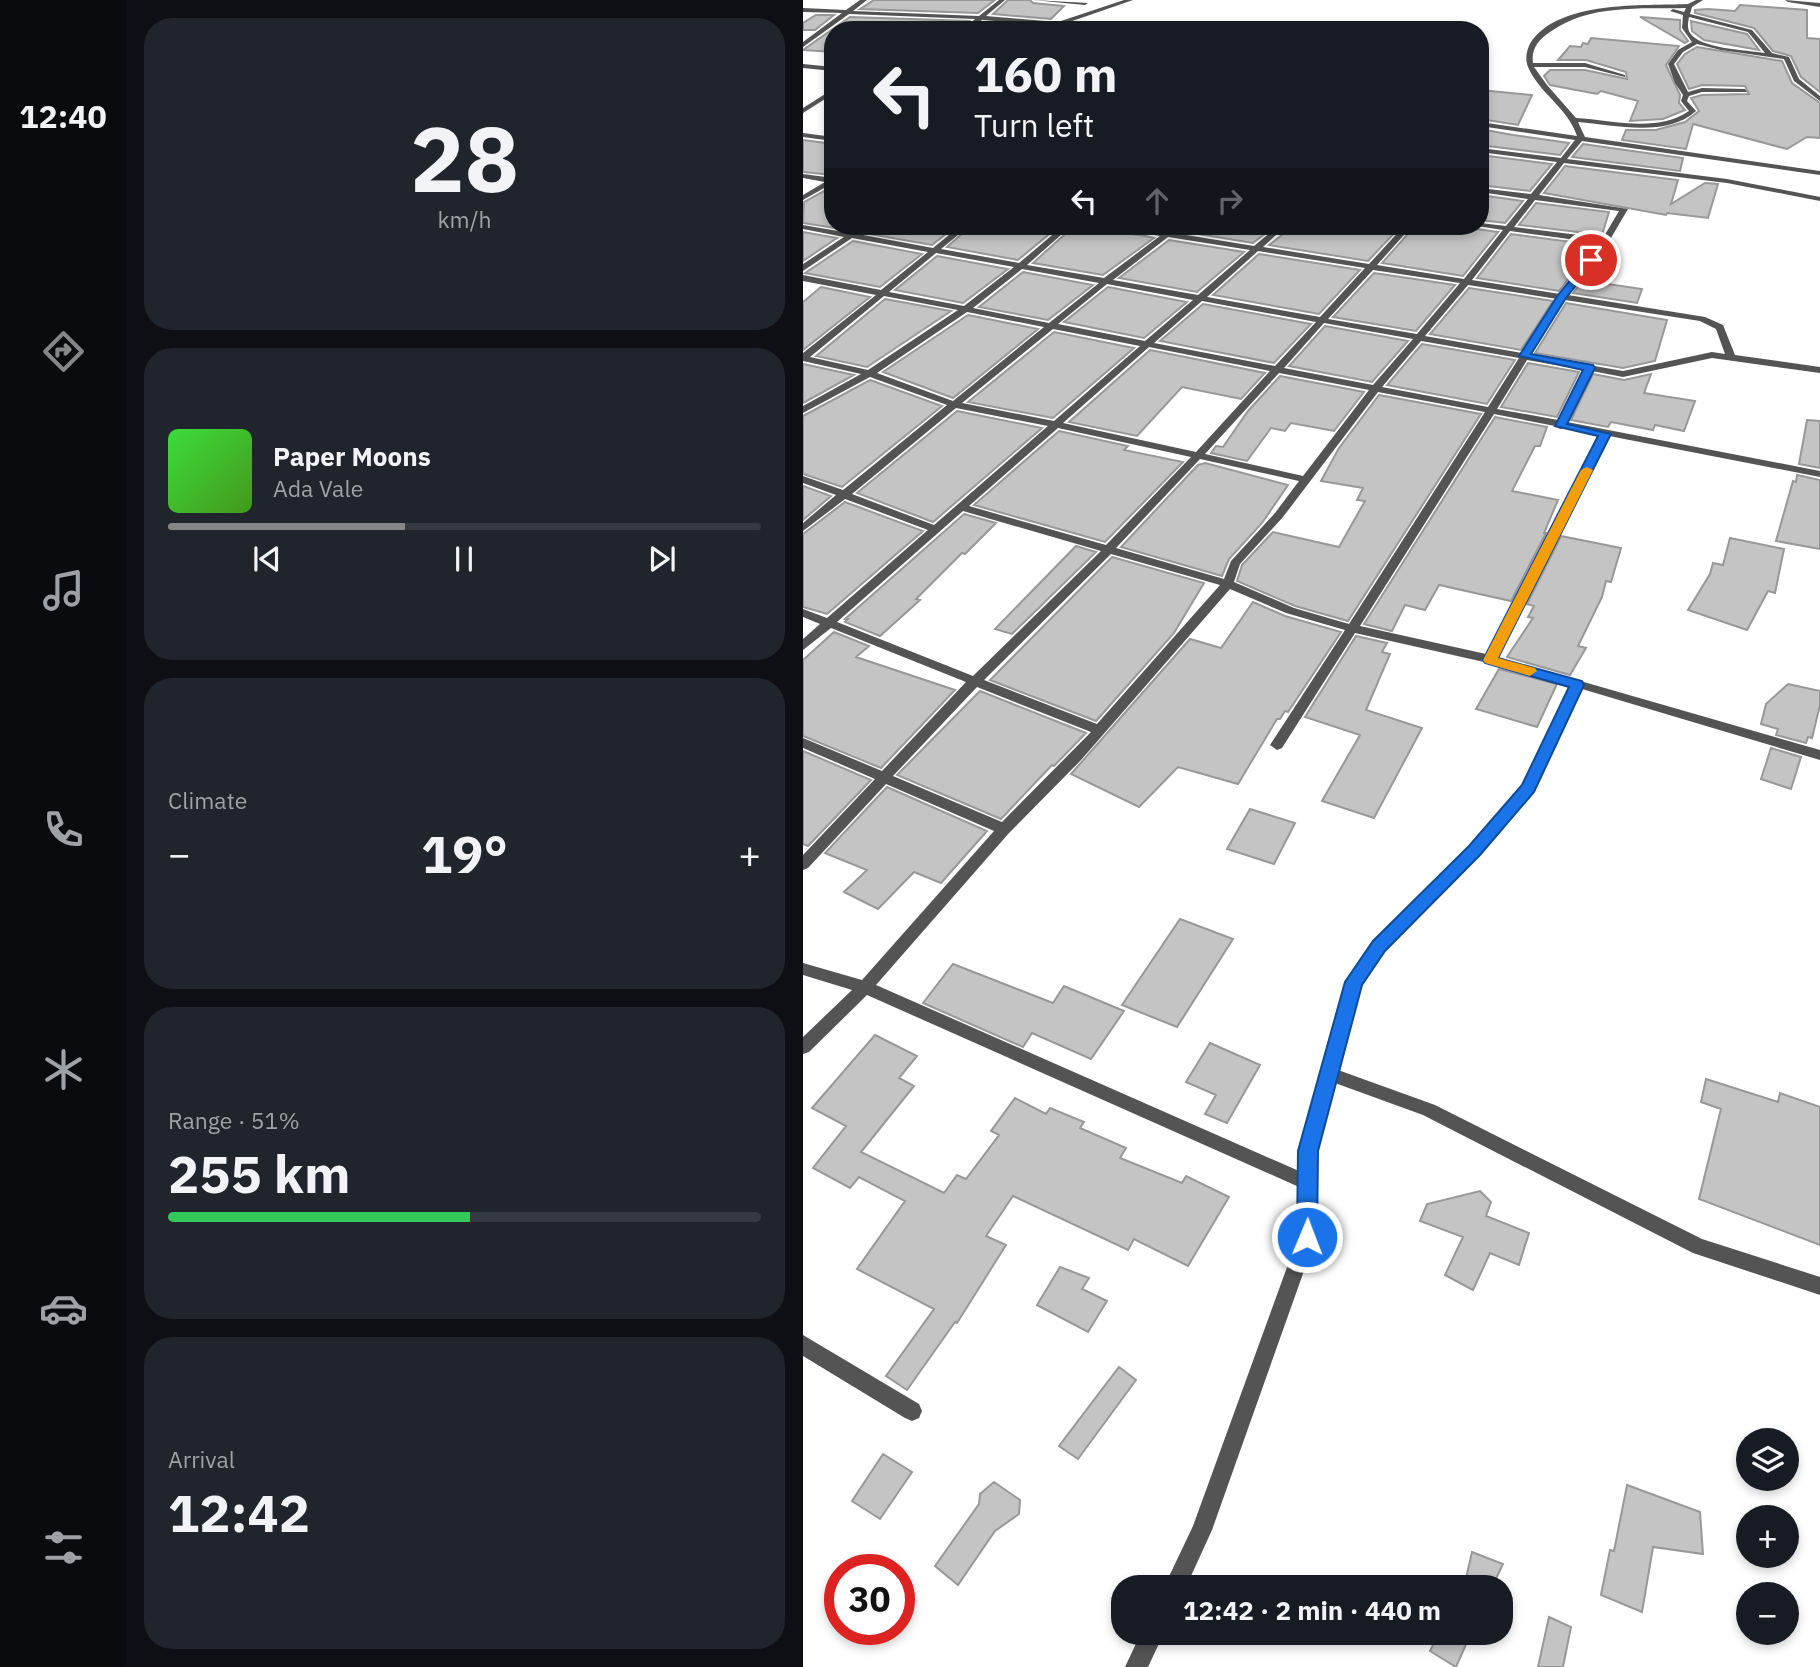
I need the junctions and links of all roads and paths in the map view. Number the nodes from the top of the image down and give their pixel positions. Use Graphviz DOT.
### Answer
graph roads {
  1 [pos="864,0"];
  2 [pos="1002,0"];
  3 [pos="1036,0"];
  4 [pos="1130,0"];
  5 [pos="1631,0"];
  6 [pos="1700,0"];
  7 [pos="1788,0"];
  8 [pos="1087,1"];
  9 [pos="1820,5"];
  10 [pos="1689,6"];
  11 [pos="1660,8"];
  12 [pos="803,10"];
  13 [pos="846,12"];
  14 [pos="1686,15"];
  15 [pos="980,18"];
  16 [pos="835,21"];
  17 [pos="976,21"];
  18 [pos="1019,21"];
  19 [pos="1062,21"];
  20 [pos="1067,21"];
  21 [pos="824,29"];
  22 [pos="817,35"];
  23 [pos="824,35"];
  24 [pos="1695,43"];
  25 [pos="803,45"];
  26 [pos="1770,55"];
  27 [pos="1529,65"];
  28 [pos="803,66"];
  29 [pos="824,68"];
  30 [pos="1623,76"];
  31 [pos="1745,91"];
  32 [pos="1686,95"];
  33 [pos="824,97"];
  34 [pos="1820,99"];
  35 [pos="803,102"];
  36 [pos="814,103"];
  37 [pos="803,111"];
  38 [pos="1575,120"];
  39 [pos="1489,125"];
  40 [pos="803,135"];
  41 [pos="1581,137"];
  42 [pos="824,138"];
  43 [pos="1489,152"];
  44 [pos="1563,160"];
  45 [pos="1820,173"];
  46 [pos="803,176"];
  47 [pos="824,180"];
  48 [pos="824,186"];
  49 [pos="1489,191"];
  50 [pos="1533,197"];
  51 [pos="803,198"];
  52 [pos="1820,199"];
  53 [pos="1489,226"];
  54 [pos="803,227"];
  55 [pos="1508,228"];
  56 [pos="824,230"];
  57 [pos="851,235"];
  58 [pos="857,235"];
  59 [pos="954,235"];
  60 [pos="1057,235"];
  61 [pos="1167,235"];
  62 [pos="1271,235"];
  63 [pos="1400,235"];
  64 [pos="1605,241"];
  65 [pos="1254,249"];
  66 [pos="935,250"];
  67 [pos="1023,265"];
  68 [pos="1371,267"];
  69 [pos="803,268"];
  70 [pos="803,278"];
  71 [pos="1106,281"];
  72 [pos="1465,283"];
  73 [pos="882,293"];
  74 [pos="1562,297"];
  75 [pos="1197,298"];
  76 [pos="963,310"];
  77 [pos="1322,320"];
  78 [pos="1050,328"];
  79 [pos="1421,337"];
  80 [pos="1145,345"];
  81 [pos="1524,356"];
  82 [pos="803,358"];
  83 [pos="1731,358"];
  84 [pos="1589,368"];
  85 [pos="1275,370"];
  86 [pos="1820,370"];
  87 [pos="868,373"];
  88 [pos="1376,388"];
  89 [pos="955,405"];
  90 [pos="803,410"];
  91 [pos="1489,412"];
  92 [pos="1055,424"];
  93 [pos="1560,426"];
  94 [pos="1605,434"];
  95 [pos="1197,457"];
  96 [pos="1820,474"];
  97 [pos="803,479"];
  98 [pos="1307,480"];
  99 [pos="844,495"];
  100 [pos="961,507"];
  101 [pos="803,528"];
  102 [pos="935,530"];
  103 [pos="1108,550"];
  104 [pos="1228,584"];
  105 [pos="803,613"];
  106 [pos="829,624"];
  107 [pos="1352,628"];
  108 [pos="803,646"];
  109 [pos="1490,660"];
  110 [pos="974,681"];
  111 [pos="1577,685"];
  112 [pos="1099,730"];
  113 [pos="803,743"];
  114 [pos="1277,746"];
  115 [pos="1820,755"];
  116 [pos="885,778"];
  117 [pos="1004,829"];
  118 [pos="803,864"];
  119 [pos="803,969"];
  120 [pos="865,987"];
  121 [pos="803,1047"];
  122 [pos="1329,1073"];
  123 [pos="1308,1183"];
  124 [pos="1820,1286"];
  125 [pos="803,1345"];
  126 [pos="912,1411"];
  127 [pos="1181,1575"];
  128 [pos="1147,1645"];
  129 [pos="1136,1667"];
  1 -- 13 [label="street"];
  2 -- 15 [label="street"];
  3 -- 8 [label="street"];
  4 -- 20 [label="street"];
  5 -- 11 [label="street"];
  6 -- 10 [label="street"];
  7 -- 9 [label="street"];
  8 -- 19 [label="street"];
  10 -- 11 [label="street"];
  10 -- 14 [label="street"];
  11 -- 14 [label="street"];
  11 -- 27 [label="street"];
  12 -- 13 [label="street"];
  13 -- 15 [label="street"];
  13 -- 16 [label="street"];
  14 -- 24 [label="street"];
  14 -- 26 [label="street"];
  15 -- 17 [label="street"];
  15 -- 18 [label="street"];
  21 -- 22 [label="street"];
  22 -- 23 [label="street"];
  22 -- 25 [label="street"];
  24 -- 26 [label="street"];
  24 -- 32 [label="street"];
  26 -- 34 [label="street"];
  27 -- 30 [label="street"];
  27 -- 38 [label="street"];
  28 -- 29 [label="street"];
  31 -- 32 [label="street"];
  32 -- 38 [label="street"];
  33 -- 36 [label="street"];
  35 -- 36 [label="street"];
  36 -- 37 [label="street"];
  38 -- 41 [label="street"];
  39 -- 41 [label="street"];
  40 -- 42 [label="street"];
  41 -- 44 [label="street"];
  41 -- 45 [label="street"];
  43 -- 44 [label="street"];
  44 -- 50 [label="street"];
  44 -- 52 [label="street"];
  46 -- 47 [label="street"];
  48 -- 51 [label="street"];
  49 -- 50 [label="street"];
  50 -- 55 [label="street"];
  50 -- 64 [label="street"];
  53 -- 55 [label="street"];
  54 -- 56 [label="street"];
  55 -- 64 [label="street"];
  55 -- 72 [label="street"];
  57 -- 69 [label="street"];
  58 -- 66 [label="street"];
  59 -- 66 [label="street"];
  60 -- 67 [label="street"];
  61 -- 65 [label="street"];
  61 -- 71 [label="street"];
  62 -- 65 [label="street"];
  63 -- 68 [label="street"];
  64 -- 74 [label="street"];
  65 -- 68 [label="street"];
  65 -- 75 [label="street"];
  66 -- 67 [label="street"];
  66 -- 73 [label="street"];
  67 -- 71 [label="street"];
  67 -- 76 [label="street"];
  68 -- 72 [label="street"];
  68 -- 77 [label="street"];
  70 -- 73 [label="street"];
  71 -- 75 [label="street"];
  71 -- 78 [label="street"];
  72 -- 74 [label="street"];
  72 -- 79 [label="street"];
  73 -- 76 [label="street"];
  73 -- 82 [label="street"];
  74 -- 81 [label="street"];
  74 -- 83 [label="street"];
  75 -- 77 [label="street"];
  75 -- 80 [label="street"];
  76 -- 78 [label="street"];
  76 -- 87 [label="street"];
  77 -- 79 [label="street"];
  77 -- 85 [label="street"];
  78 -- 80 [label="street"];
  78 -- 89 [label="street"];
  79 -- 81 [label="street"];
  79 -- 88 [label="street"];
  80 -- 85 [label="street"];
  80 -- 92 [label="street"];
  81 -- 84 [label="street"];
  81 -- 91 [label="street"];
  82 -- 87 [label="street"];
  83 -- 84 [label="street"];
  83 -- 86 [label="street"];
  84 -- 93 [label="street"];
  85 -- 88 [label="street"];
  85 -- 95 [label="street"];
  87 -- 89 [label="street"];
  87 -- 90 [label="street"];
  88 -- 91 [label="street"];
  88 -- 98 [label="street"];
  89 -- 92 [label="street"];
  89 -- 99 [label="street"];
  91 -- 93 [label="street"];
  91 -- 107 [label="street"];
  92 -- 95 [label="street"];
  92 -- 100 [label="street"];
  93 -- 94 [label="street"];
  94 -- 96 [label="street"];
  94 -- 109 [label="street"];
  95 -- 98 [label="street"];
  95 -- 103 [label="street"];
  97 -- 99 [label="street"];
  98 -- 104 [label="street"];
  99 -- 101 [label="street"];
  99 -- 102 [label="street"];
  100 -- 102 [label="street"];
  100 -- 103 [label="street"];
  102 -- 106 [label="street"];
  103 -- 104 [label="street"];
  103 -- 110 [label="street"];
  104 -- 107 [label="street"];
  104 -- 112 [label="street"];
  105 -- 106 [label="street"];
  106 -- 108 [label="street"];
  106 -- 110 [label="street"];
  107 -- 109 [label="street"];
  107 -- 114 [label="street"];
  109 -- 111 [label="street"];
  110 -- 112 [label="street"];
  110 -- 116 [label="street"];
  111 -- 115 [label="street"];
  111 -- 122 [label="street"];
  112 -- 117 [label="street"];
  113 -- 116 [label="street"];
  116 -- 117 [label="street"];
  116 -- 118 [label="street"];
  117 -- 120 [label="street"];
  119 -- 120 [label="street"];
  120 -- 121 [label="street"];
  120 -- 123 [label="street"];
  122 -- 123 [label="street"];
  122 -- 124 [label="street"];
  123 -- 127 [label="street"];
  125 -- 126 [label="street"];
  128 -- 129 [label="street"];
}
